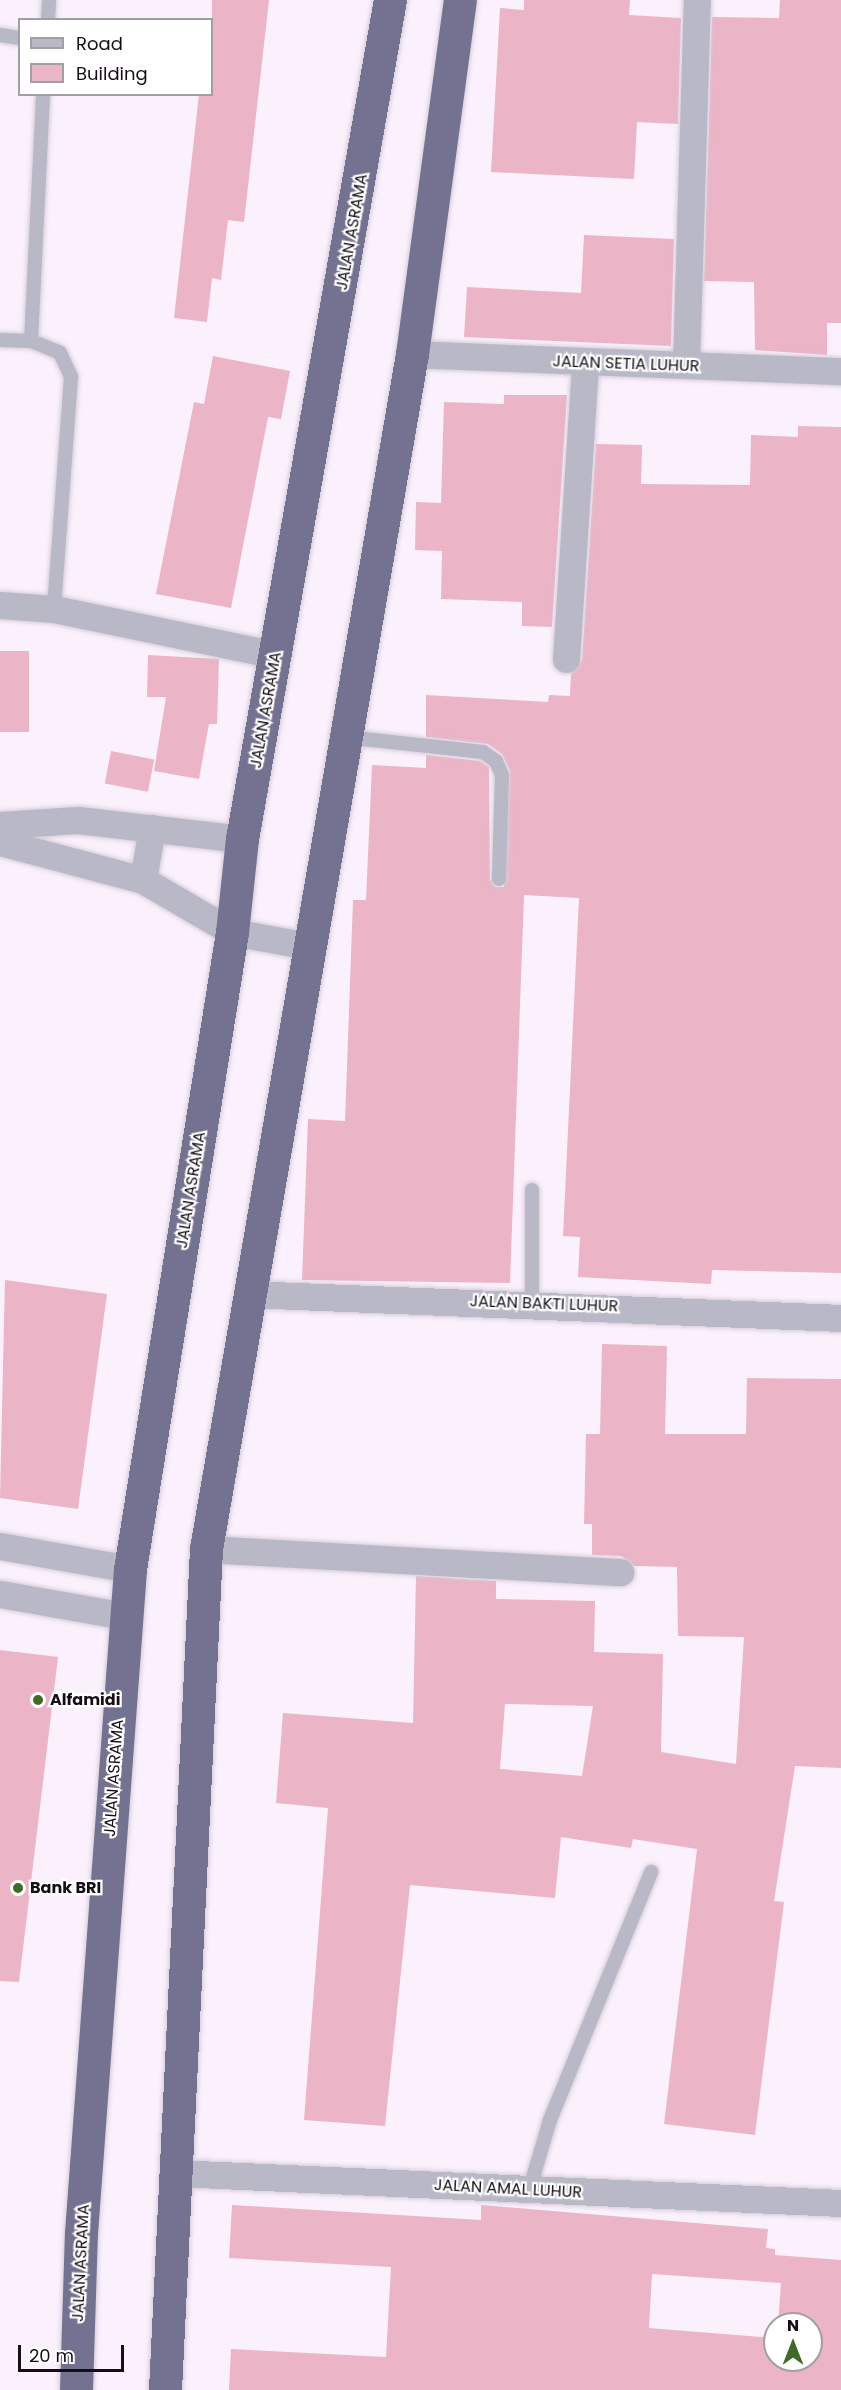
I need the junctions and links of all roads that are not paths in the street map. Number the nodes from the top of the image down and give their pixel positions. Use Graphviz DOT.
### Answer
graph roads {
  1 [pos="49,0"];
  2 [pos="390,0"];
  3 [pos="460,0"];
  4 [pos="697,0"];
  5 [pos="48,18"];
  6 [pos="0,35"];
  7 [pos="18,38"];
  8 [pos="43,96"];
  9 [pos="0,340"];
  10 [pos="31,341"];
  11 [pos="412,354"];
  12 [pos="585,364"];
  13 [pos="686,365"];
  14 [pos="841,372"];
  15 [pos="0,605"];
  16 [pos="54,609"];
  17 [pos="276,655"];
  18 [pos="566,659"];
  19 [pos="345,737"];
  20 [pos="0,825"];
  21 [pos="152,828"];
  22 [pos="242,839"];
  23 [pos="0,842"];
  24 [pos="499,879"];
  25 [pos="143,880"];
  26 [pos="232,932"];
  27 [pos="309,946"];
  28 [pos="532,1190"];
  29 [pos="247,1294"];
  30 [pos="532,1303"];
  31 [pos="841,1318"];
  32 [pos="0,1546"];
  33 [pos="206,1549"];
  34 [pos="130,1569"];
  35 [pos="620,1572"];
  36 [pos="0,1594"];
  37 [pos="125,1616"];
  38 [pos="651,1872"];
  39 [pos="175,2173"];
  40 [pos="529,2191"];
  41 [pos="841,2203"];
  42 [pos="75,2390"];
  43 [pos="165,2390"];
  1 -- 5 [label="lane"];
  2 -- 17 [label="highway, JALAN ASRAMA"];
  3 -- 11 [label="highway"];
  4 -- 13 [label="street"];
  6 -- 7 [label="lane"];
  8 -- 10 [label="lane"];
  9 -- 10 [label="lane"];
  10 -- 16 [label="lane"];
  11 -- 12 [label="street, JALAN SETIA LUHUR"];
  11 -- 19 [label="highway"];
  12 -- 13 [label="street, JALAN SETIA LUHUR"];
  12 -- 18 [label="street"];
  13 -- 14 [label="street, JALAN SETIA LUHUR"];
  15 -- 16 [label="street"];
  16 -- 17 [label="street"];
  17 -- 22 [label="highway, JALAN ASRAMA"];
  19 -- 24 [label="lane"];
  19 -- 27 [label="highway"];
  20 -- 21 [label="street"];
  21 -- 22 [label="street"];
  21 -- 25 [label="street"];
  22 -- 26 [label="highway, JALAN ASRAMA"];
  23 -- 25 [label="street"];
  25 -- 26 [label="street"];
  26 -- 27 [label="street"];
  26 -- 34 [label="highway, JALAN ASRAMA"];
  27 -- 29 [label="highway"];
  28 -- 30 [label="lane"];
  29 -- 30 [label="street, JALAN BAKTI LUHUR"];
  29 -- 33 [label="highway"];
  30 -- 31 [label="street, JALAN BAKTI LUHUR"];
  32 -- 34 [label="street"];
  33 -- 35 [label="street"];
  33 -- 39 [label="highway"];
  34 -- 37 [label="highway, JALAN ASRAMA"];
  36 -- 37 [label="street"];
  37 -- 42 [label="highway, JALAN ASRAMA"];
  38 -- 40 [label="lane"];
  39 -- 40 [label="street, JALAN AMAL LUHUR"];
  39 -- 43 [label="highway"];
  40 -- 41 [label="street, JALAN AMAL LUHUR"];
}
